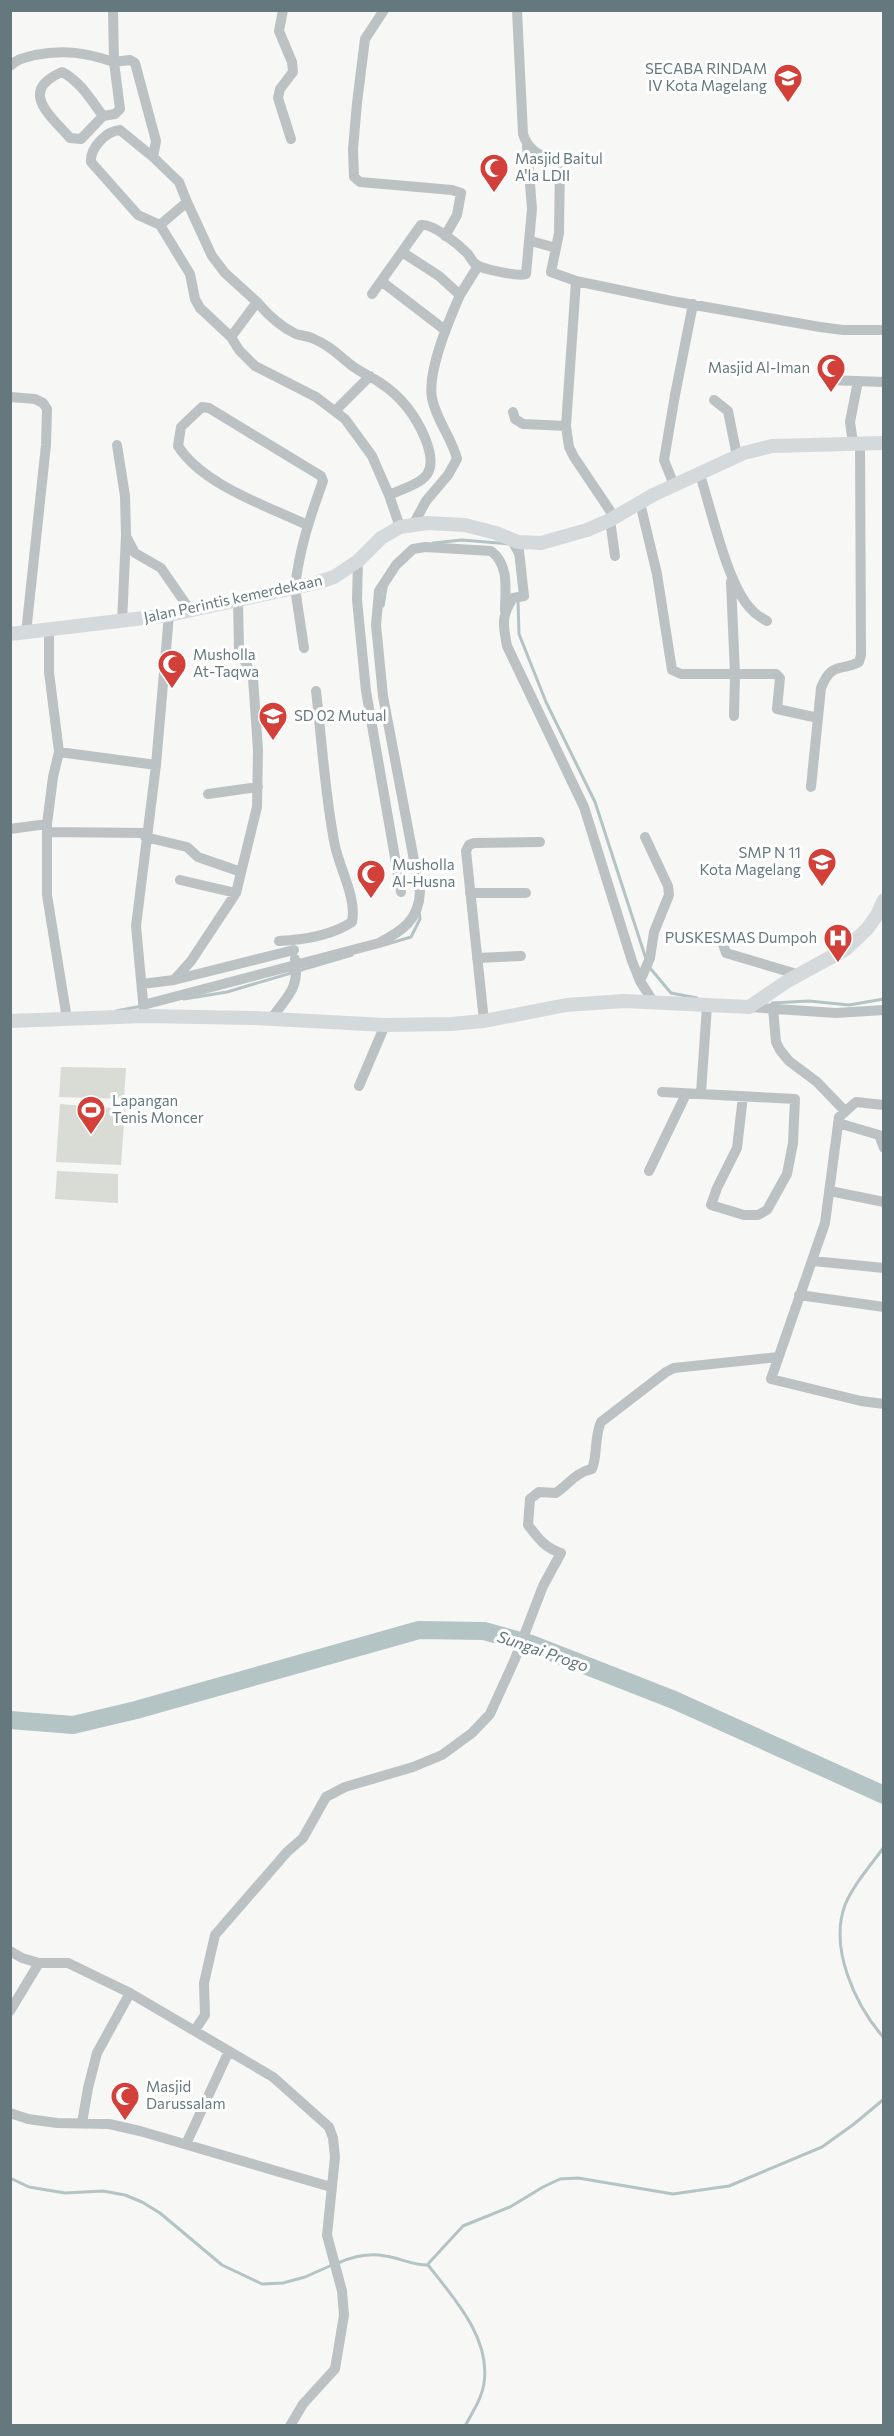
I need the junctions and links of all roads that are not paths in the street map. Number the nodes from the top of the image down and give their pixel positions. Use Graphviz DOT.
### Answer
graph roads {
  1 [pos="113,10"];
  2 [pos="283,10"];
  3 [pos="384,10"];
  4 [pos="517,10"];
  5 [pos="114,62"];
  6 [pos="10,66"];
  7 [pos="103,116"];
  8 [pos="291,139"];
  9 [pos="527,146"];
  10 [pos="153,157"];
  11 [pos="586,160"];
  12 [pos="560,161"];
  13 [pos="187,202"];
  14 [pos="160,225"];
  15 [pos="445,236"];
  16 [pos="531,241"];
  17 [pos="556,248"];
  18 [pos="402,252"];
  19 [pos="478,266"];
  20 [pos="576,280"];
  21 [pos="381,281"];
  22 [pos="372,294"];
  23 [pos="460,295"];
  24 [pos="257,302"];
  25 [pos="693,304"];
  26 [pos="445,330"];
  27 [pos="884,330"];
  28 [pos="231,338"];
  29 [pos="370,376"];
  30 [pos="829,380"];
  31 [pos="858,381"];
  32 [pos="884,381"];
  33 [pos="10,397"];
  34 [pos="714,400"];
  35 [pos="335,411"];
  36 [pos="513,412"];
  37 [pos="566,426"];
  38 [pos="884,442"];
  39 [pos="857,443"];
  40 [pos="117,445"];
  41 [pos="737,456"];
  42 [pos="699,472"];
  43 [pos="674,485"];
  44 [pos="389,495"];
  45 [pos="640,503"];
  46 [pos="612,519"];
  47 [pos="306,525"];
  48 [pos="406,526"];
  49 [pos="126,535"];
  50 [pos="518,542"];
  51 [pos="615,556"];
  52 [pos="358,561"];
  53 [pos="731,572"];
  54 [pos="295,588"];
  55 [pos="238,600"];
  56 [pos="190,610"];
  57 [pos="505,611"];
  58 [pos="169,615"];
  59 [pos="767,621"];
  60 [pos="123,622"];
  61 [pos="49,630"];
  62 [pos="26,633"];
  63 [pos="10,634"];
  64 [pos="304,648"];
  65 [pos="735,674"];
  66 [pos="316,691"];
  67 [pos="734,716"];
  68 [pos="818,718"];
  69 [pos="59,753"];
  70 [pos="156,765"];
  71 [pos="258,787"];
  72 [pos="811,787"];
  73 [pos="208,794"];
  74 [pos="47,828"];
  75 [pos="10,829"];
  76 [pos="146,835"];
  77 [pos="645,837"];
  78 [pos="540,842"];
  79 [pos="241,872"];
  80 [pos="180,880"];
  81 [pos="400,892"];
  82 [pos="236,893"];
  83 [pos="470,893"];
  84 [pos="526,893"];
  85 [pos="884,900"];
  86 [pos="279,941"];
  87 [pos="722,941"];
  88 [pos="295,954"];
  89 [pos="521,956"];
  90 [pos="477,958"];
  91 [pos="800,975"];
  92 [pos="174,980"];
  93 [pos="640,981"];
  94 [pos="142,986"];
  95 [pos="654,1003"];
  96 [pos="752,1005"];
  97 [pos="707,1006"];
  98 [pos="143,1007"];
  99 [pos="773,1008"];
  100 [pos="884,1010"];
  101 [pos="66,1013"];
  102 [pos="271,1019"];
  103 [pos="10,1021"];
  104 [pos="484,1021"];
  105 [pos="386,1024"];
  106 [pos="359,1086"];
  107 [pos="662,1092"];
  108 [pos="701,1093"];
  109 [pos="686,1094"];
  110 [pos="743,1096"];
  111 [pos="884,1105"];
  112 [pos="845,1111"];
  113 [pos="837,1123"];
  114 [pos="884,1148"];
  115 [pos="649,1171"];
  116 [pos="830,1191"];
  117 [pos="884,1202"];
  118 [pos="813,1261"];
  119 [pos="884,1268"];
  120 [pos="799,1295"];
  121 [pos="884,1307"];
  122 [pos="778,1357"];
  123 [pos="884,1404"];
  124 [pos="10,1951"];
  125 [pos="39,1963"];
  126 [pos="130,1993"];
  127 [pos="10,2010"];
  128 [pos="195,2030"];
  129 [pos="229,2051"];
  130 [pos="10,2113"];
  131 [pos="82,2123"];
  132 [pos="186,2144"];
  133 [pos="332,2187"];
  134 [pos="290,2426"];
  1 -- 5 [label="street"];
  2 -- 8 [label="street"];
  3 -- 15 [label="street"];
  4 -- 9 [label="street"];
  5 -- 6 [label="street"];
  5 -- 7 [label="street"];
  5 -- 10 [label="street"];
  7 -- 7 [label="street"];
  9 -- 12 [label="street"];
  9 -- 16 [label="street"];
  10 -- 13 [label="street"];
  10 -- 14 [label="street"];
  11 -- 12 [label="street"];
  12 -- 17 [label="street"];
  13 -- 14 [label="street"];
  13 -- 24 [label="street"];
  14 -- 28 [label="street"];
  15 -- 18 [label="street"];
  15 -- 19 [label="street"];
  16 -- 17 [label="street"];
  16 -- 19 [label="street"];
  17 -- 20 [label="street"];
  18 -- 21 [label="street"];
  18 -- 23 [label="street"];
  19 -- 23 [label="street"];
  20 -- 25 [label="street"];
  20 -- 37 [label="street"];
  21 -- 22 [label="street"];
  21 -- 26 [label="street"];
  23 -- 26 [label="street"];
  24 -- 28 [label="street"];
  24 -- 29 [label="street"];
  25 -- 27 [label="street"];
  25 -- 43 [label="street"];
  26 -- 48 [label="street"];
  28 -- 35 [label="street"];
  29 -- 35 [label="street"];
  29 -- 44 [label="street"];
  30 -- 31 [label="street"];
  31 -- 32 [label="street"];
  31 -- 39 [label="street"];
  33 -- 62 [label="street"];
  34 -- 41 [label="street"];
  35 -- 44 [label="street"];
  36 -- 37 [label="street"];
  37 -- 46 [label="street"];
  38 -- 39 [label="street"];
  39 -- 41 [label="street"];
  39 -- 68 [label="street"];
  40 -- 49 [label="street"];
  41 -- 42 [label="street"];
  42 -- 43 [label="street"];
  42 -- 53 [label="street"];
  43 -- 45 [label="street"];
  44 -- 48 [label="street"];
  45 -- 46 [label="street"];
  45 -- 65 [label="street"];
  46 -- 50 [label="street"];
  46 -- 51 [label="street"];
  47 -- 47 [label="street"];
  47 -- 54 [label="street"];
  48 -- 50 [label="street"];
  48 -- 52 [label="street, Jalan Perintis kemerdekaan"];
  49 -- 56 [label="street"];
  49 -- 60 [label="street"];
  50 -- 57 [label="street"];
  52 -- 54 [label="street, Jalan Perintis kemerdekaan"];
  52 -- 81 [label="street"];
  53 -- 59 [label="street"];
  53 -- 65 [label="street"];
  54 -- 55 [label="street, Jalan Perintis kemerdekaan"];
  54 -- 64 [label="street"];
  55 -- 56 [label="street, Jalan Perintis kemerdekaan"];
  55 -- 71 [label="street"];
  56 -- 58 [label="street, Jalan Perintis kemerdekaan"];
  57 -- 88 [label="street"];
  57 -- 93 [label="street"];
  58 -- 60 [label="street, Jalan Perintis kemerdekaan"];
  58 -- 70 [label="street"];
  60 -- 61 [label="street, Jalan Perintis kemerdekaan"];
  61 -- 62 [label="street, Jalan Perintis kemerdekaan"];
  61 -- 69 [label="street"];
  62 -- 63 [label="street, Jalan Perintis kemerdekaan"];
  65 -- 67 [label="street"];
  65 -- 68 [label="street"];
  66 -- 88 [label="street"];
  68 -- 72 [label="street"];
  69 -- 70 [label="street"];
  69 -- 74 [label="street"];
  70 -- 76 [label="street"];
  71 -- 73 [label="street"];
  71 -- 79 [label="street"];
  74 -- 75 [label="street"];
  74 -- 76 [label="street"];
  74 -- 101 [label="street"];
  76 -- 79 [label="street"];
  76 -- 94 [label="street"];
  77 -- 93 [label="street"];
  78 -- 83 [label="street"];
  79 -- 82 [label="street"];
  80 -- 82 [label="street"];
  82 -- 92 [label="street"];
  83 -- 84 [label="street"];
  83 -- 90 [label="street"];
  85 -- 91 [label="street"];
  86 -- 88 [label="street"];
  87 -- 91 [label="street"];
  88 -- 92 [label="street"];
  88 -- 98 [label="street"];
  88 -- 102 [label="street"];
  89 -- 90 [label="street"];
  90 -- 104 [label="street"];
  91 -- 96 [label="street"];
  92 -- 94 [label="street"];
  93 -- 95 [label="street"];
  94 -- 98 [label="street"];
  95 -- 97 [label="street"];
  95 -- 104 [label="street"];
  96 -- 97 [label="street"];
  96 -- 99 [label="street"];
  97 -- 108 [label="street"];
  98 -- 101 [label="street"];
  98 -- 102 [label="street"];
  99 -- 100 [label="street"];
  99 -- 112 [label="street"];
  101 -- 103 [label="street"];
  102 -- 105 [label="street"];
  104 -- 105 [label="street"];
  105 -- 106 [label="street"];
  107 -- 109 [label="street"];
  108 -- 109 [label="street"];
  108 -- 110 [label="street"];
  109 -- 115 [label="street"];
  110 -- 110 [label="street"];
  111 -- 112 [label="street"];
  112 -- 113 [label="street"];
  113 -- 114 [label="street"];
  113 -- 116 [label="street"];
  116 -- 117 [label="street"];
  116 -- 118 [label="street"];
  118 -- 119 [label="street"];
  118 -- 120 [label="street"];
  120 -- 121 [label="street"];
  120 -- 122 [label="street"];
  122 -- 123 [label="street"];
  122 -- 128 [label="street"];
  124 -- 125 [label="street"];
  125 -- 126 [label="street"];
  125 -- 127 [label="street"];
  126 -- 128 [label="street"];
  126 -- 131 [label="street"];
  128 -- 129 [label="street"];
  129 -- 132 [label="street"];
  129 -- 133 [label="street"];
  130 -- 131 [label="street"];
  131 -- 132 [label="street"];
  132 -- 133 [label="street"];
  133 -- 134 [label="street"];
}
